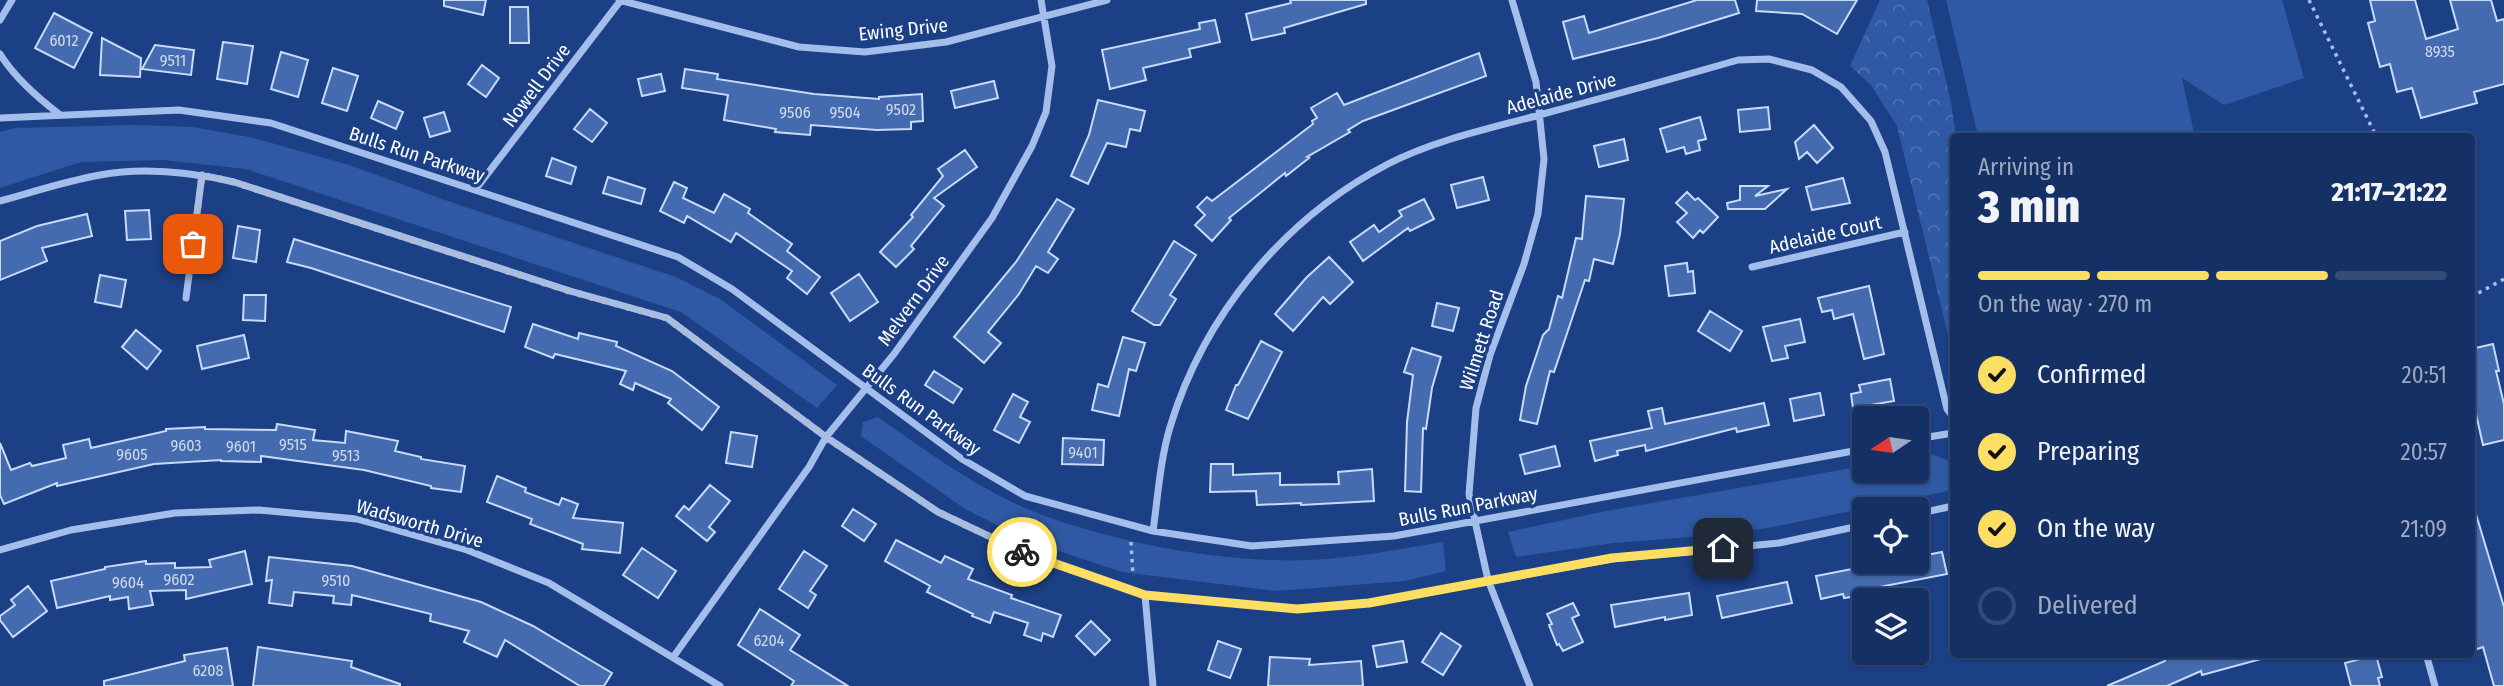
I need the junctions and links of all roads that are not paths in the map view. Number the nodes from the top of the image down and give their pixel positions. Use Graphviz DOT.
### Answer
graph roads {
  1 [pos="12,0"];
  2 [pos="620,0"];
  3 [pos="1041,0"];
  4 [pos="1107,0"];
  5 [pos="1512,0"];
  6 [pos="1045,17"];
  7 [pos="0,20"];
  8 [pos="0,54"];
  9 [pos="60,114"];
  10 [pos="1540,115"];
  11 [pos="0,118"];
  12 [pos="202,175"];
  13 [pos="475,190"];
  14 [pos="0,201"];
  15 [pos="1905,232"];
  16 [pos="1752,267"];
  17 [pos="186,298"];
  18 [pos="867,388"];
  19 [pos="1950,413"];
  20 [pos="1950,433"];
  21 [pos="826,437"];
  22 [pos="1929,437"];
  23 [pos="1852,451"];
  24 [pos="1950,507"];
  25 [pos="1929,511"];
  26 [pos="1475,520"];
  27 [pos="1852,527"];
  28 [pos="1153,531"];
  29 [pos="0,550"];
  30 [pos="1488,580"];
  31 [pos="1145,595"];
  32 [pos="674,656"];
  33 [pos="2427,658"];
  34 [pos="720,686"];
  35 [pos="1153,686"];
  36 [pos="1530,686"];
  37 [pos="2435,686"];
  1 -- 7 [label="street"];
  2 -- 6 [label="street, Ewing Drive"];
  2 -- 13 [label="street, Nowell Drive"];
  3 -- 6 [label="street, Melvern Drive"];
  4 -- 6 [label="street, Ewing Drive"];
  5 -- 10 [label="street, Wilmett Road"];
  6 -- 18 [label="street, Melvern Drive"];
  8 -- 9 [label="street"];
  9 -- 11 [label="street, Bulls Run Parkway"];
  9 -- 13 [label="street, Bulls Run Parkway"];
  10 -- 15 [label="street, Adelaide Drive"];
  10 -- 26 [label="street, Wilmett Road"];
  10 -- 28 [label="street, Adelaide Drive"];
  12 -- 14 [label="street"];
  12 -- 17 [label="street"];
  12 -- 21 [label="street"];
  13 -- 18 [label="street, Bulls Run Parkway"];
  15 -- 16 [label="street, Adelaide Court"];
  15 -- 19 [label="street, Adelaide Drive"];
  18 -- 21 [label="street, Melvern Drive"];
  18 -- 28 [label="street, Bulls Run Parkway"];
  20 -- 22 [label="street"];
  21 -- 31 [label="street"];
  21 -- 32 [label="street, Melvern Drive"];
  23 -- 26 [label="street, Bulls Run Parkway"];
  24 -- 25 [label="street"];
  26 -- 28 [label="street, Bulls Run Parkway"];
  26 -- 30 [label="street, Wilmett Road"];
  27 -- 30 [label="street"];
  29 -- 32 [label="street, Wadsworth Drive"];
  30 -- 31 [label="street"];
  30 -- 36 [label="street, Wilmett Road"];
  31 -- 35 [label="street"];
  32 -- 34 [label="street, Wadsworth Drive"];
  33 -- 37 [label="street"];
}
